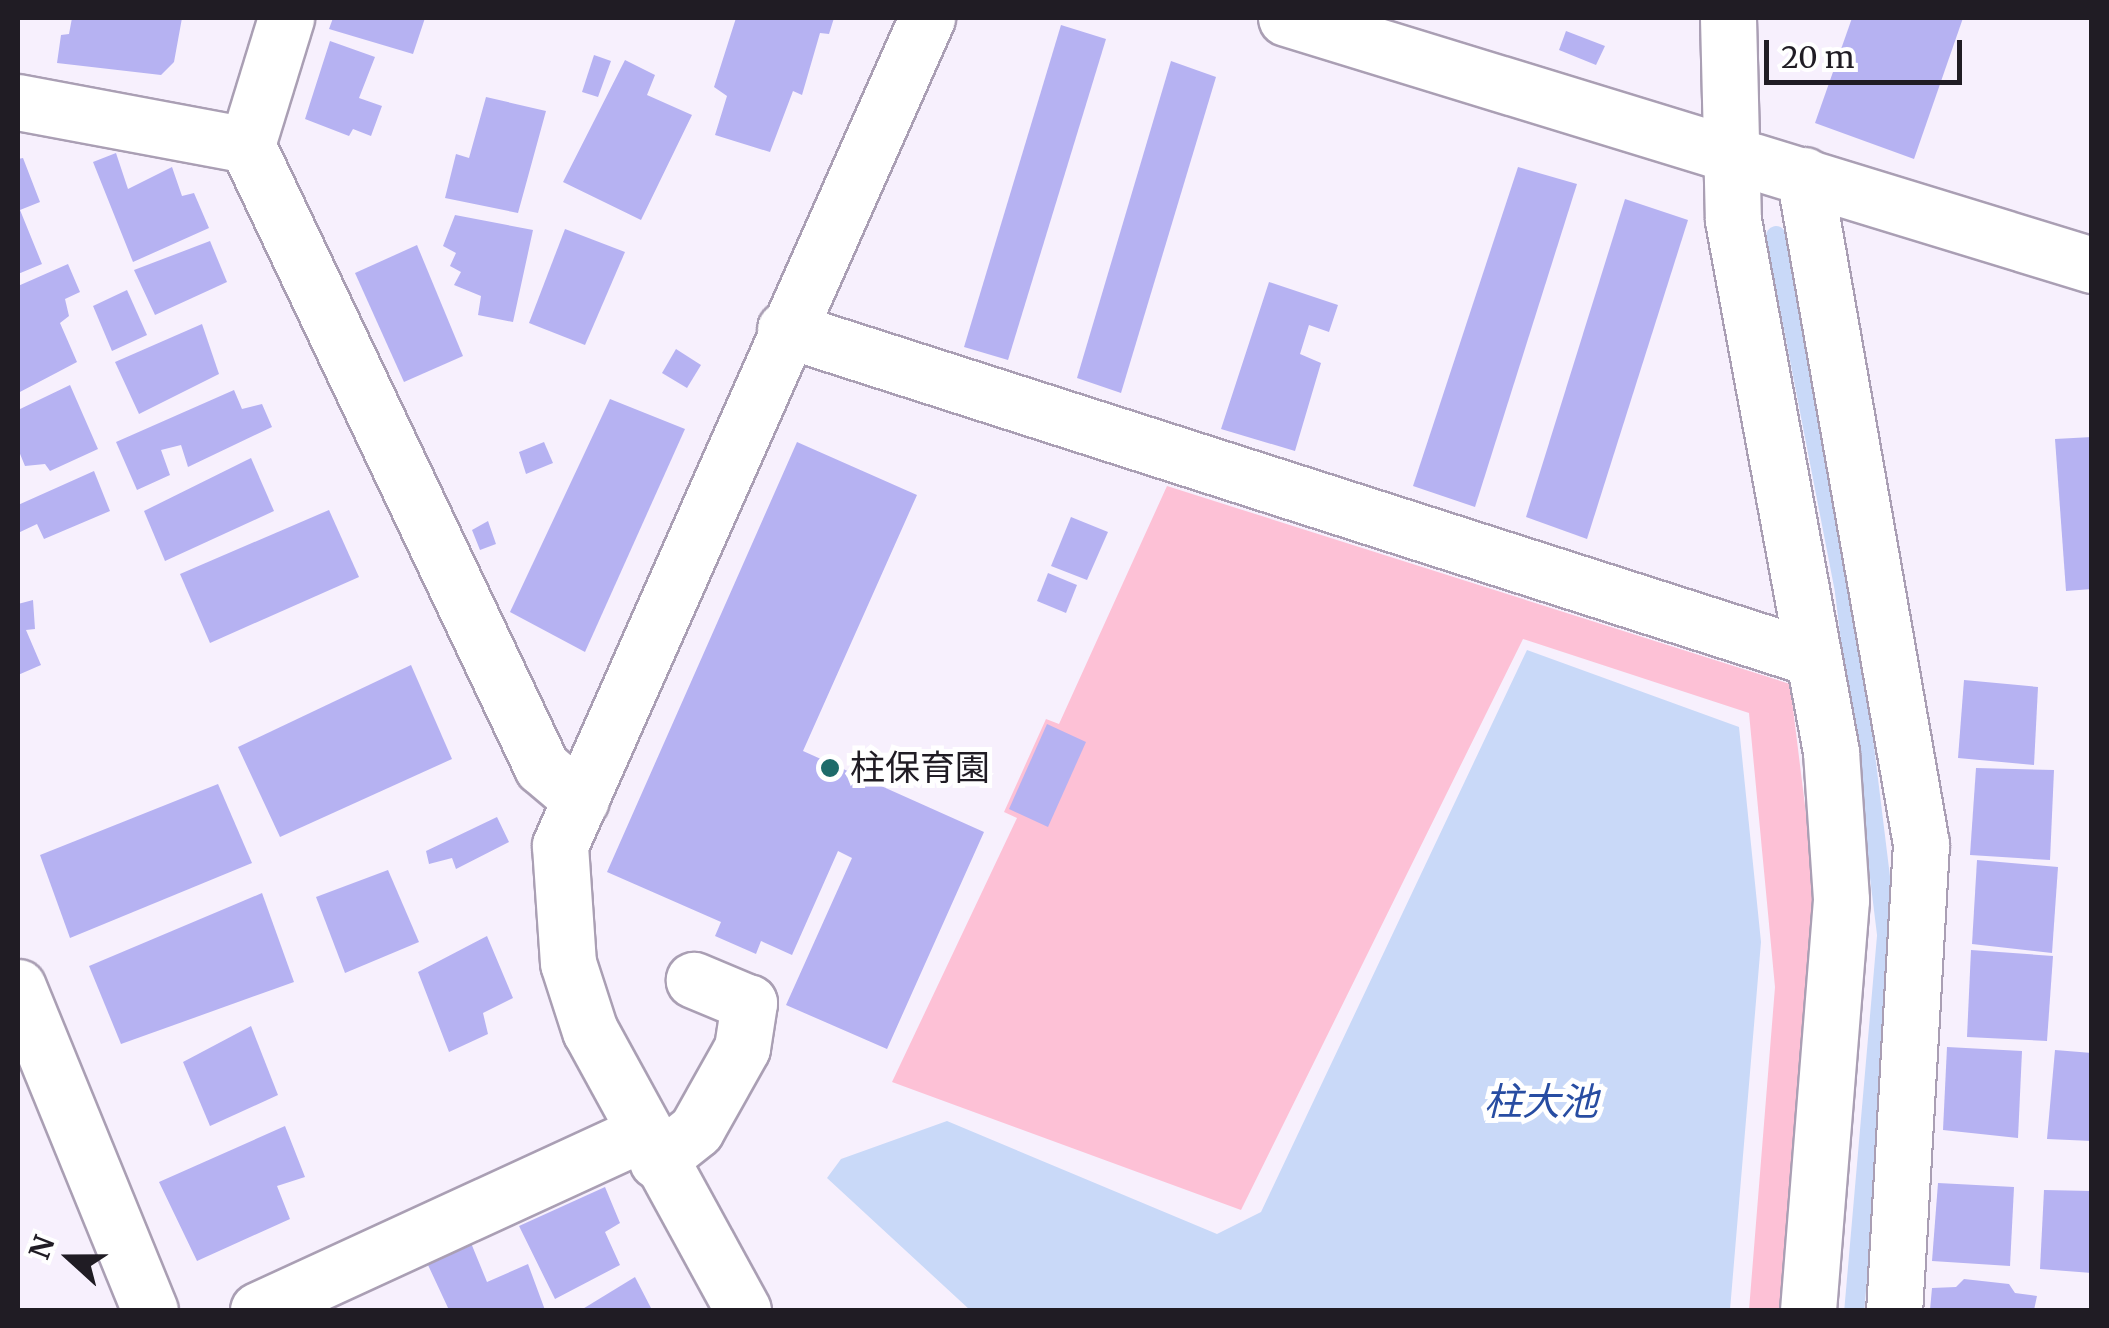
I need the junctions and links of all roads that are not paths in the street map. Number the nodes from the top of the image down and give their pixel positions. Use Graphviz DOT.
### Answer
graph roads {
  1 [pos="286,18"];
  2 [pos="926,18"];
  3 [pos="1286,18"];
  4 [pos="1728,18"];
  5 [pos="18,102"];
  6 [pos="247,145"];
  7 [pos="1730,153"];
  8 [pos="1804,175"];
  9 [pos="2092,265"];
  10 [pos="785,329"];
  11 [pos="1812,658"];
  12 [pos="581,800"];
  13 [pos="694,980"];
  14 [pos="18,987"];
  15 [pos="650,1147"];
  16 [pos="150,1310"];
  17 [pos="258,1310"];
  18 [pos="743,1310"];
  19 [pos="1808,1310"];
  20 [pos="1894,1310"];
  1 -- 6 [label="street"];
  2 -- 10 [label="street"];
  3 -- 7 [label="street"];
  4 -- 7 [label="street"];
  5 -- 6 [label="street"];
  6 -- 12 [label="street"];
  7 -- 8 [label="street"];
  7 -- 11 [label="street"];
  8 -- 9 [label="street"];
  8 -- 20 [label="street"];
  10 -- 11 [label="street"];
  10 -- 12 [label="street"];
  11 -- 19 [label="street"];
  12 -- 15 [label="street"];
  13 -- 15 [label="street"];
  14 -- 16 [label="street"];
  15 -- 17 [label="street"];
  15 -- 18 [label="street"];
}
